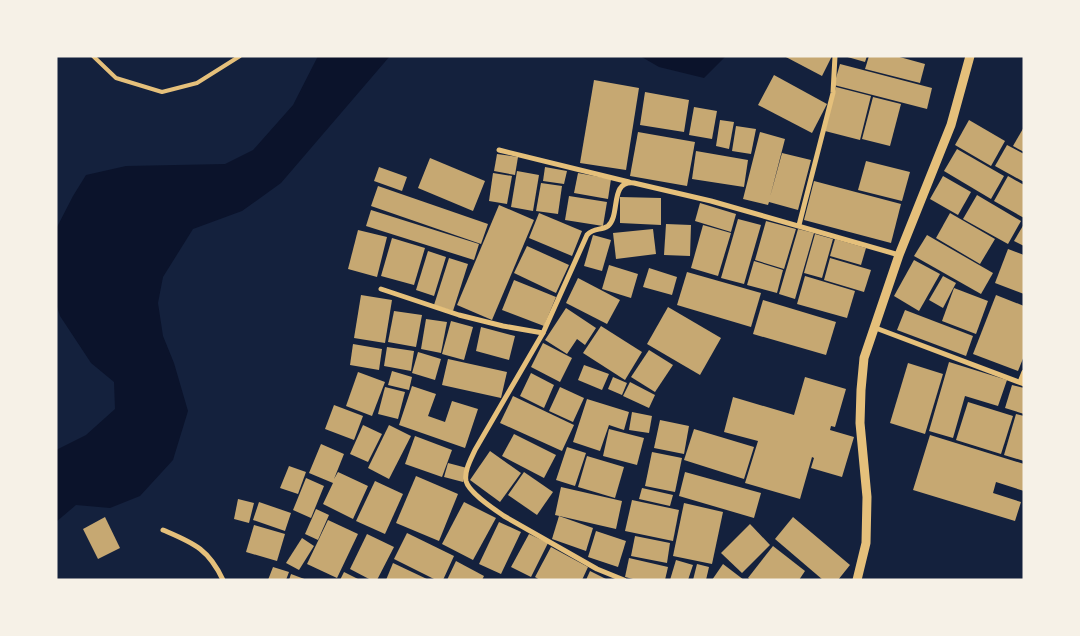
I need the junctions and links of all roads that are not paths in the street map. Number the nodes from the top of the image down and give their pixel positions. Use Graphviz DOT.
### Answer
graph roads {
  1 [pos="93,56"];
  2 [pos="240,56"];
  3 [pos="835,56"];
  4 [pos="970,56"];
  5 [pos="499,150"];
  6 [pos="630,182"];
  7 [pos="799,225"];
  8 [pos="900,255"];
  9 [pos="380,289"];
  10 [pos="873,327"];
  11 [pos="543,333"];
  12 [pos="1024,372"];
  13 [pos="1022,383"];
  14 [pos="163,530"];
  15 [pos="223,580"];
  16 [pos="624,580"];
  17 [pos="857,580"];
  1 -- 2 [label="lane"];
  3 -- 7 [label="street"];
  4 -- 8 [label="street"];
  5 -- 6 [label="street"];
  6 -- 7 [label="street"];
  6 -- 11 [label="street"];
  7 -- 8 [label="street"];
  8 -- 10 [label="street"];
  9 -- 11 [label="street"];
  10 -- 13 [label="street"];
  10 -- 17 [label="street"];
  11 -- 16 [label="street"];
  12 -- 13 [label="street"];
  14 -- 15 [label="street"];
}
